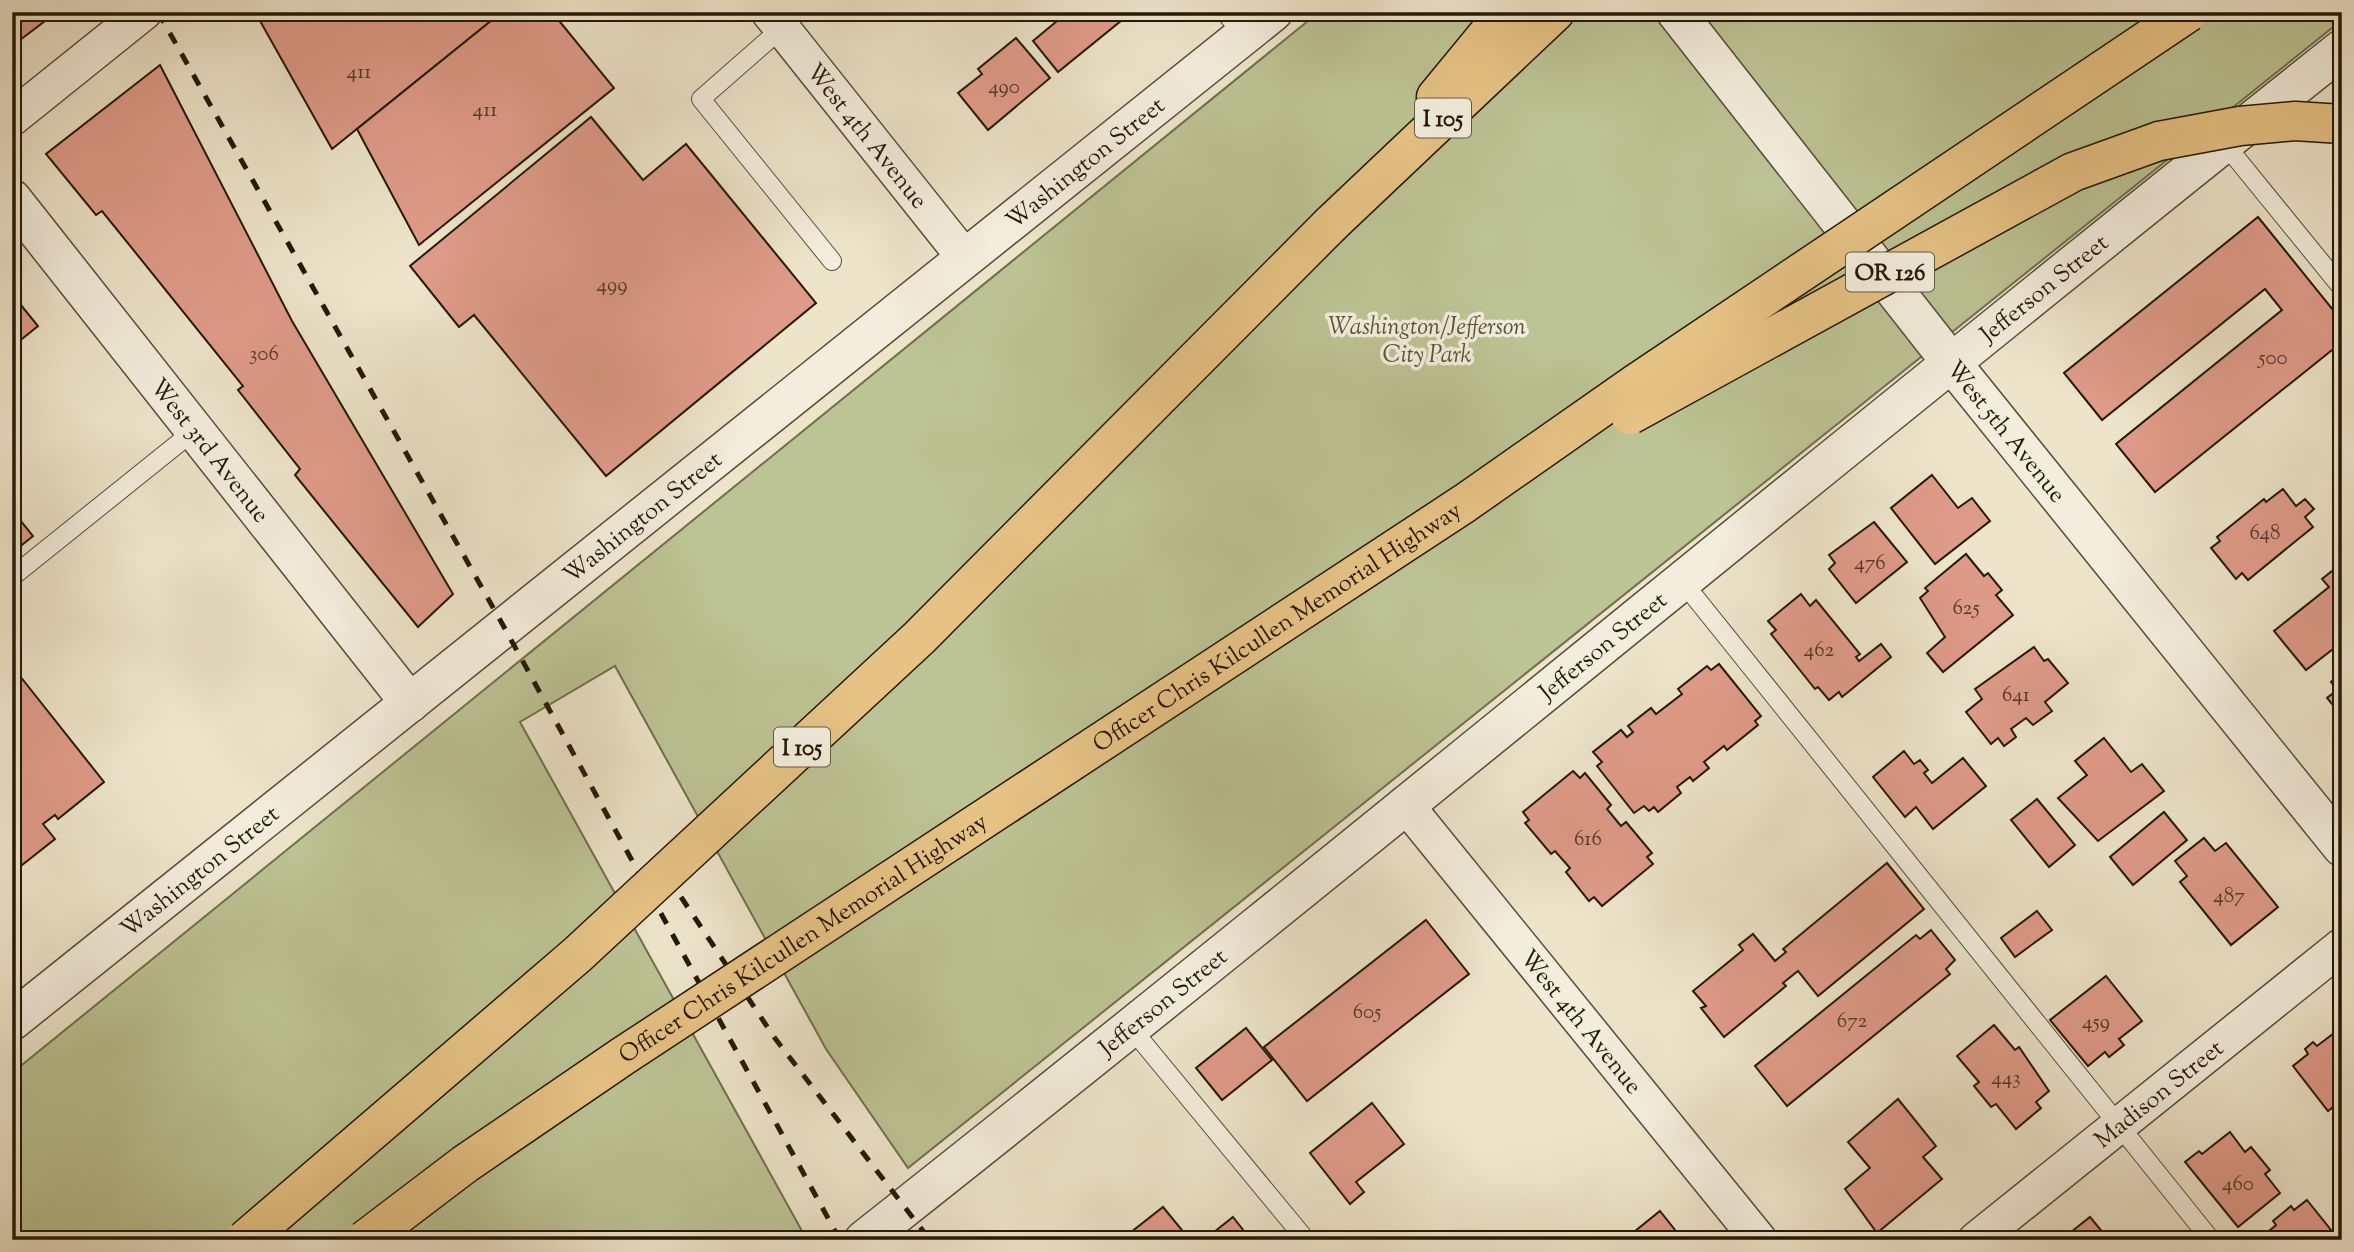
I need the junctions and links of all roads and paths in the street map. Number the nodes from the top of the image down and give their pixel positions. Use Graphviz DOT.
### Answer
graph roads {
  1 [pos="144,12"];
  2 [pos="1273,12"];
  3 [pos="1506,12"];
  4 [pos="1555,12"];
  5 [pos="1676,12"];
  6 [pos="2189,12"];
  7 [pos="776,20"];
  8 [pos="1234,24"];
  9 [pos="2342,49"];
  10 [pos="12,118"];
  11 [pos="2342,124"];
  12 [pos="2224,143"];
  13 [pos="12,199"];
  14 [pos="1331,224"];
  15 [pos="965,258"];
  16 [pos="832,261"];
  17 [pos="2342,288"];
  18 [pos="1950,361"];
  19 [pos="195,430"];
  20 [pos="1465,503"];
  21 [pos="12,577"];
  22 [pos="1682,581"];
  23 [pos="411,703"];
  24 [pos="1405,804"];
  25 [pos="2342,846"];
  26 [pos="2342,946"];
  27 [pos="12,1021"];
  28 [pos="1131,1028"];
  29 [pos="2119,1125"];
  30 [pos="245,1240"];
  31 [pos="365,1240"];
  32 [pos="864,1240"];
  33 [pos="1306,1240"];
  34 [pos="1759,1240"];
  35 [pos="1976,1240"];
  36 [pos="2211,1240"];
  1 -- 10 [label="street"];
  2 -- 8 [label="street, Washington Street"];
  3 -- 14 [label="highway"];
  4 -- 14 [label="highway, I 105"];
  5 -- 18 [label="street, West 5th Avenue"];
  6 -- 20 [label="highway, Officer Chris Kilcullen Memorial Highway, bridge"];
  7 -- 15 [label="street, West 4th Avenue"];
  7 -- 16 [label="lane"];
  8 -- 15 [label="street, Washington Street"];
  9 -- 12 [label="street, Jefferson Street"];
  11 -- 20 [label="highway, OR 126, bridge"];
  12 -- 17 [label="lane"];
  12 -- 18 [label="street, Jefferson Street"];
  13 -- 19 [label="street, West 3rd Avenue"];
  14 -- 30 [label="highway, I 105, bridge"];
  15 -- 23 [label="street, Washington Street"];
  18 -- 22 [label="street, Jefferson Street"];
  18 -- 25 [label="street, West 5th Avenue"];
  19 -- 21 [label="lane"];
  19 -- 23 [label="street, West 3rd Avenue"];
  20 -- 31 [label="highway, Officer Chris Kilcullen Memorial Highway, bridge"];
  22 -- 24 [label="street, Jefferson Street"];
  22 -- 29 [label="lane"];
  23 -- 27 [label="street, Washington Street"];
  24 -- 28 [label="street, Jefferson Street"];
  24 -- 34 [label="street, West 4th Avenue"];
  26 -- 29 [label="street, Madison Street"];
  28 -- 32 [label="street, Jefferson Street"];
  28 -- 33 [label="lane"];
  29 -- 35 [label="street, Madison Street"];
  29 -- 36 [label="lane"];
}
